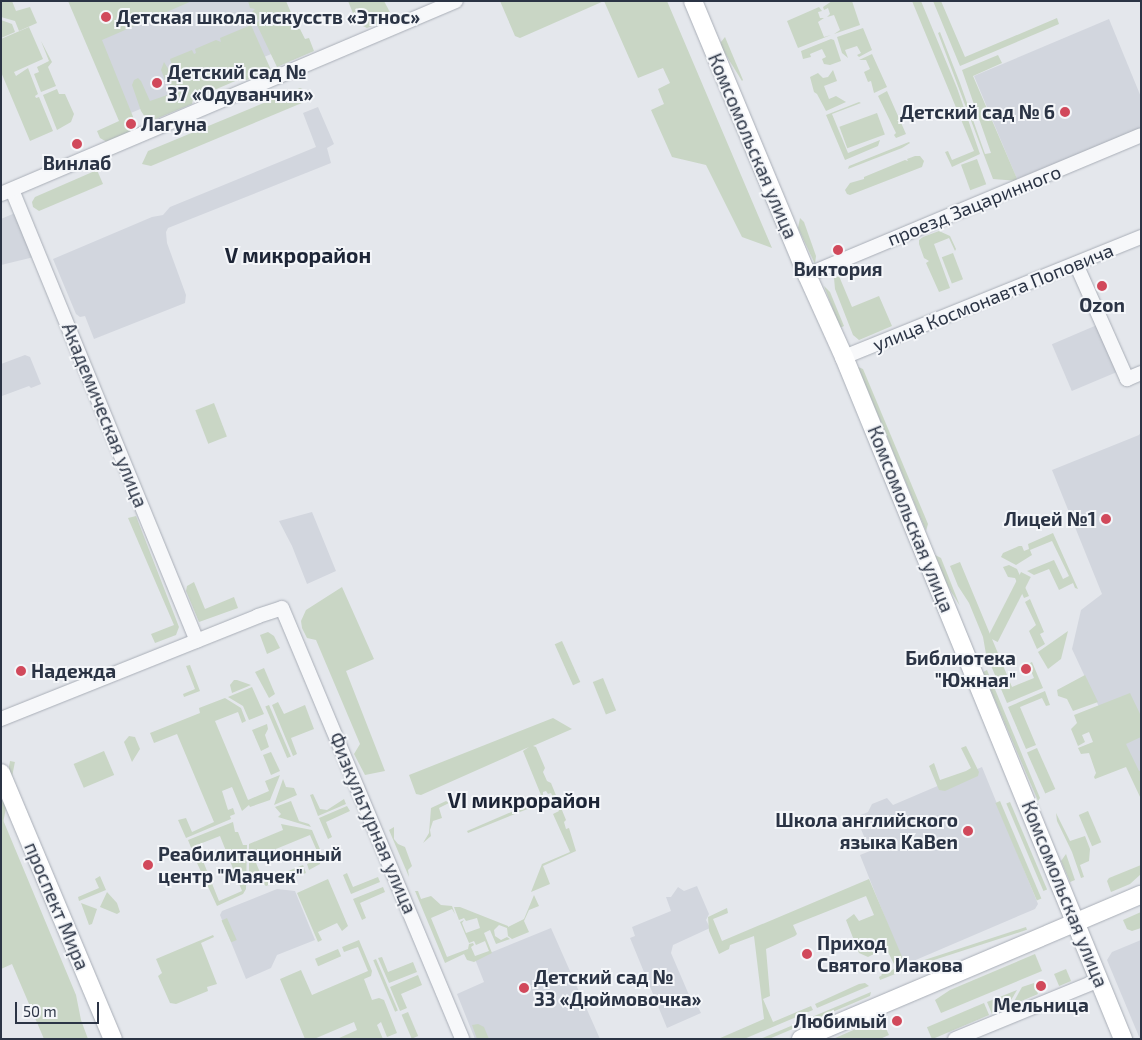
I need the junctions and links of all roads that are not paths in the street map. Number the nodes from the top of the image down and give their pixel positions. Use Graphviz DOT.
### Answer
graph roads {
  1 [pos="456,1"];
  2 [pos="693,1"];
  3 [pos="1141,135"];
  4 [pos="7,192"];
  5 [pos="1141,237"];
  6 [pos="1076,264"];
  7 [pos="807,275"];
  8 [pos="844,357"];
  9 [pos="1141,374"];
  10 [pos="197,640"];
  11 [pos="1,718"];
  12 [pos="1,774"];
  13 [pos="1141,895"];
  14 [pos="1076,922"];
  15 [pos="1099,980"];
  16 [pos="113,1039"];
  17 [pos="462,1039"];
  18 [pos="801,1039"];
  19 [pos="955,1039"];
  20 [pos="1123,1039"];
  1 -- 4 [label="street"];
  2 -- 7 [label="main road, Комсомольская улица"];
  3 -- 7 [label="street, проезд Зацаринного"];
  4 -- 10 [label="street, Академическая улица"];
  5 -- 6 [label="street, улица Космонавта Поповича"];
  6 -- 8 [label="street, улица Космонавта Поповича"];
  6 -- 9 [label="street"];
  7 -- 8 [label="main road, Комсомольская улица"];
  8 -- 14 [label="main road, Комсомольская улица"];
  10 -- 11 [label="street"];
  10 -- 17 [label="street, Физкультурная улица"];
  12 -- 16 [label="main road, проспект Мира"];
  13 -- 14 [label="main road"];
  14 -- 15 [label="main road, Комсомольская улица"];
  14 -- 18 [label="main road"];
  15 -- 19 [label="street"];
  15 -- 20 [label="main road, Комсомольская улица"];
}
